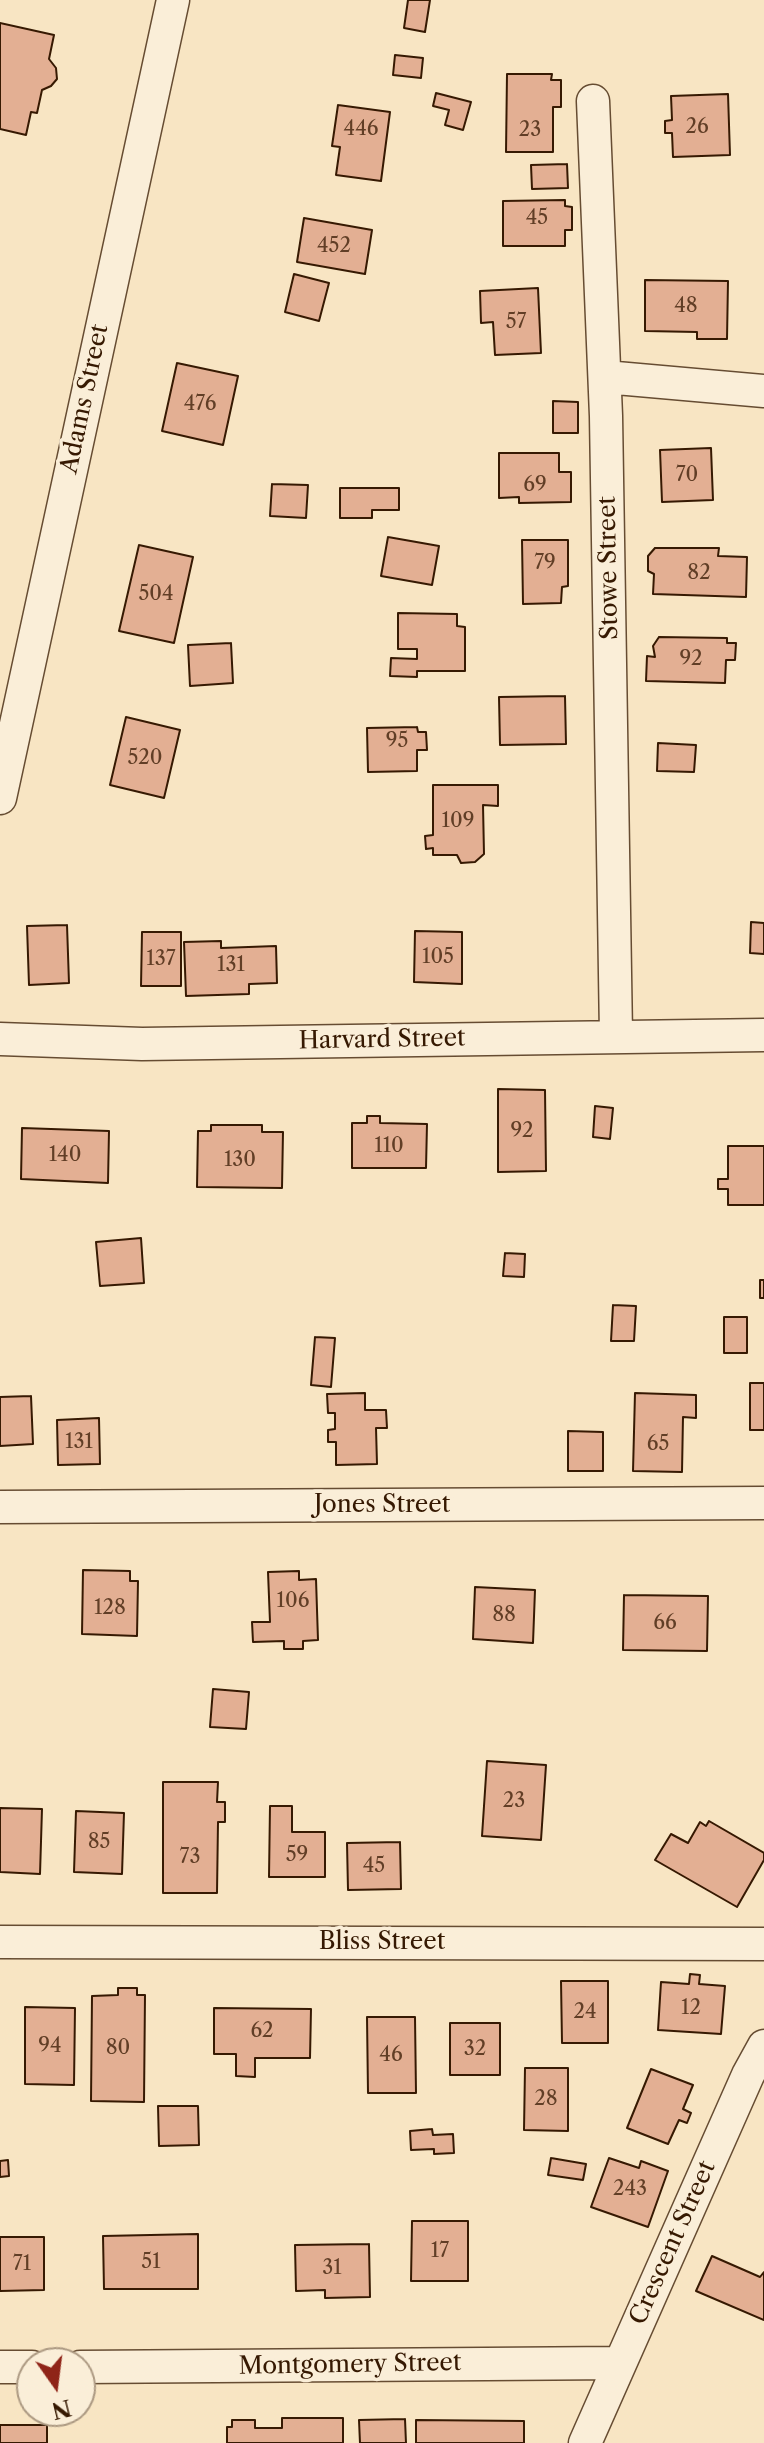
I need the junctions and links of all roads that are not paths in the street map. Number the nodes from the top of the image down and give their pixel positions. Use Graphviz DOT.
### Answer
graph roads {
  1 [pos="173,0"];
  2 [pos="593,101"];
  3 [pos="605,377"];
  4 [pos="764,391"];
  5 [pos="0,798"];
  6 [pos="616,1035"];
  7 [pos="764,1035"];
  8 [pos="0,1039"];
  9 [pos="764,1503"];
  10 [pos="0,1507"];
  11 [pos="0,1942"];
  12 [pos="764,1944"];
  13 [pos="764,2046"];
  14 [pos="620,2363"];
  15 [pos="96,2367"];
  16 [pos="585,2443"];
  1 -- 5 [label="street, Adams Street"];
  2 -- 3 [label="street, Stowe Street"];
  3 -- 4 [label="street"];
  3 -- 6 [label="street, Stowe Street"];
  6 -- 7 [label="street, Harvard Street"];
  6 -- 8 [label="street, Harvard Street"];
  9 -- 10 [label="street, Jones Street"];
  11 -- 12 [label="street, Bliss Street"];
  13 -- 14 [label="street, Crescent Street"];
  14 -- 15 [label="street, Montgomery Street"];
  14 -- 16 [label="street, Crescent Street"];
}
